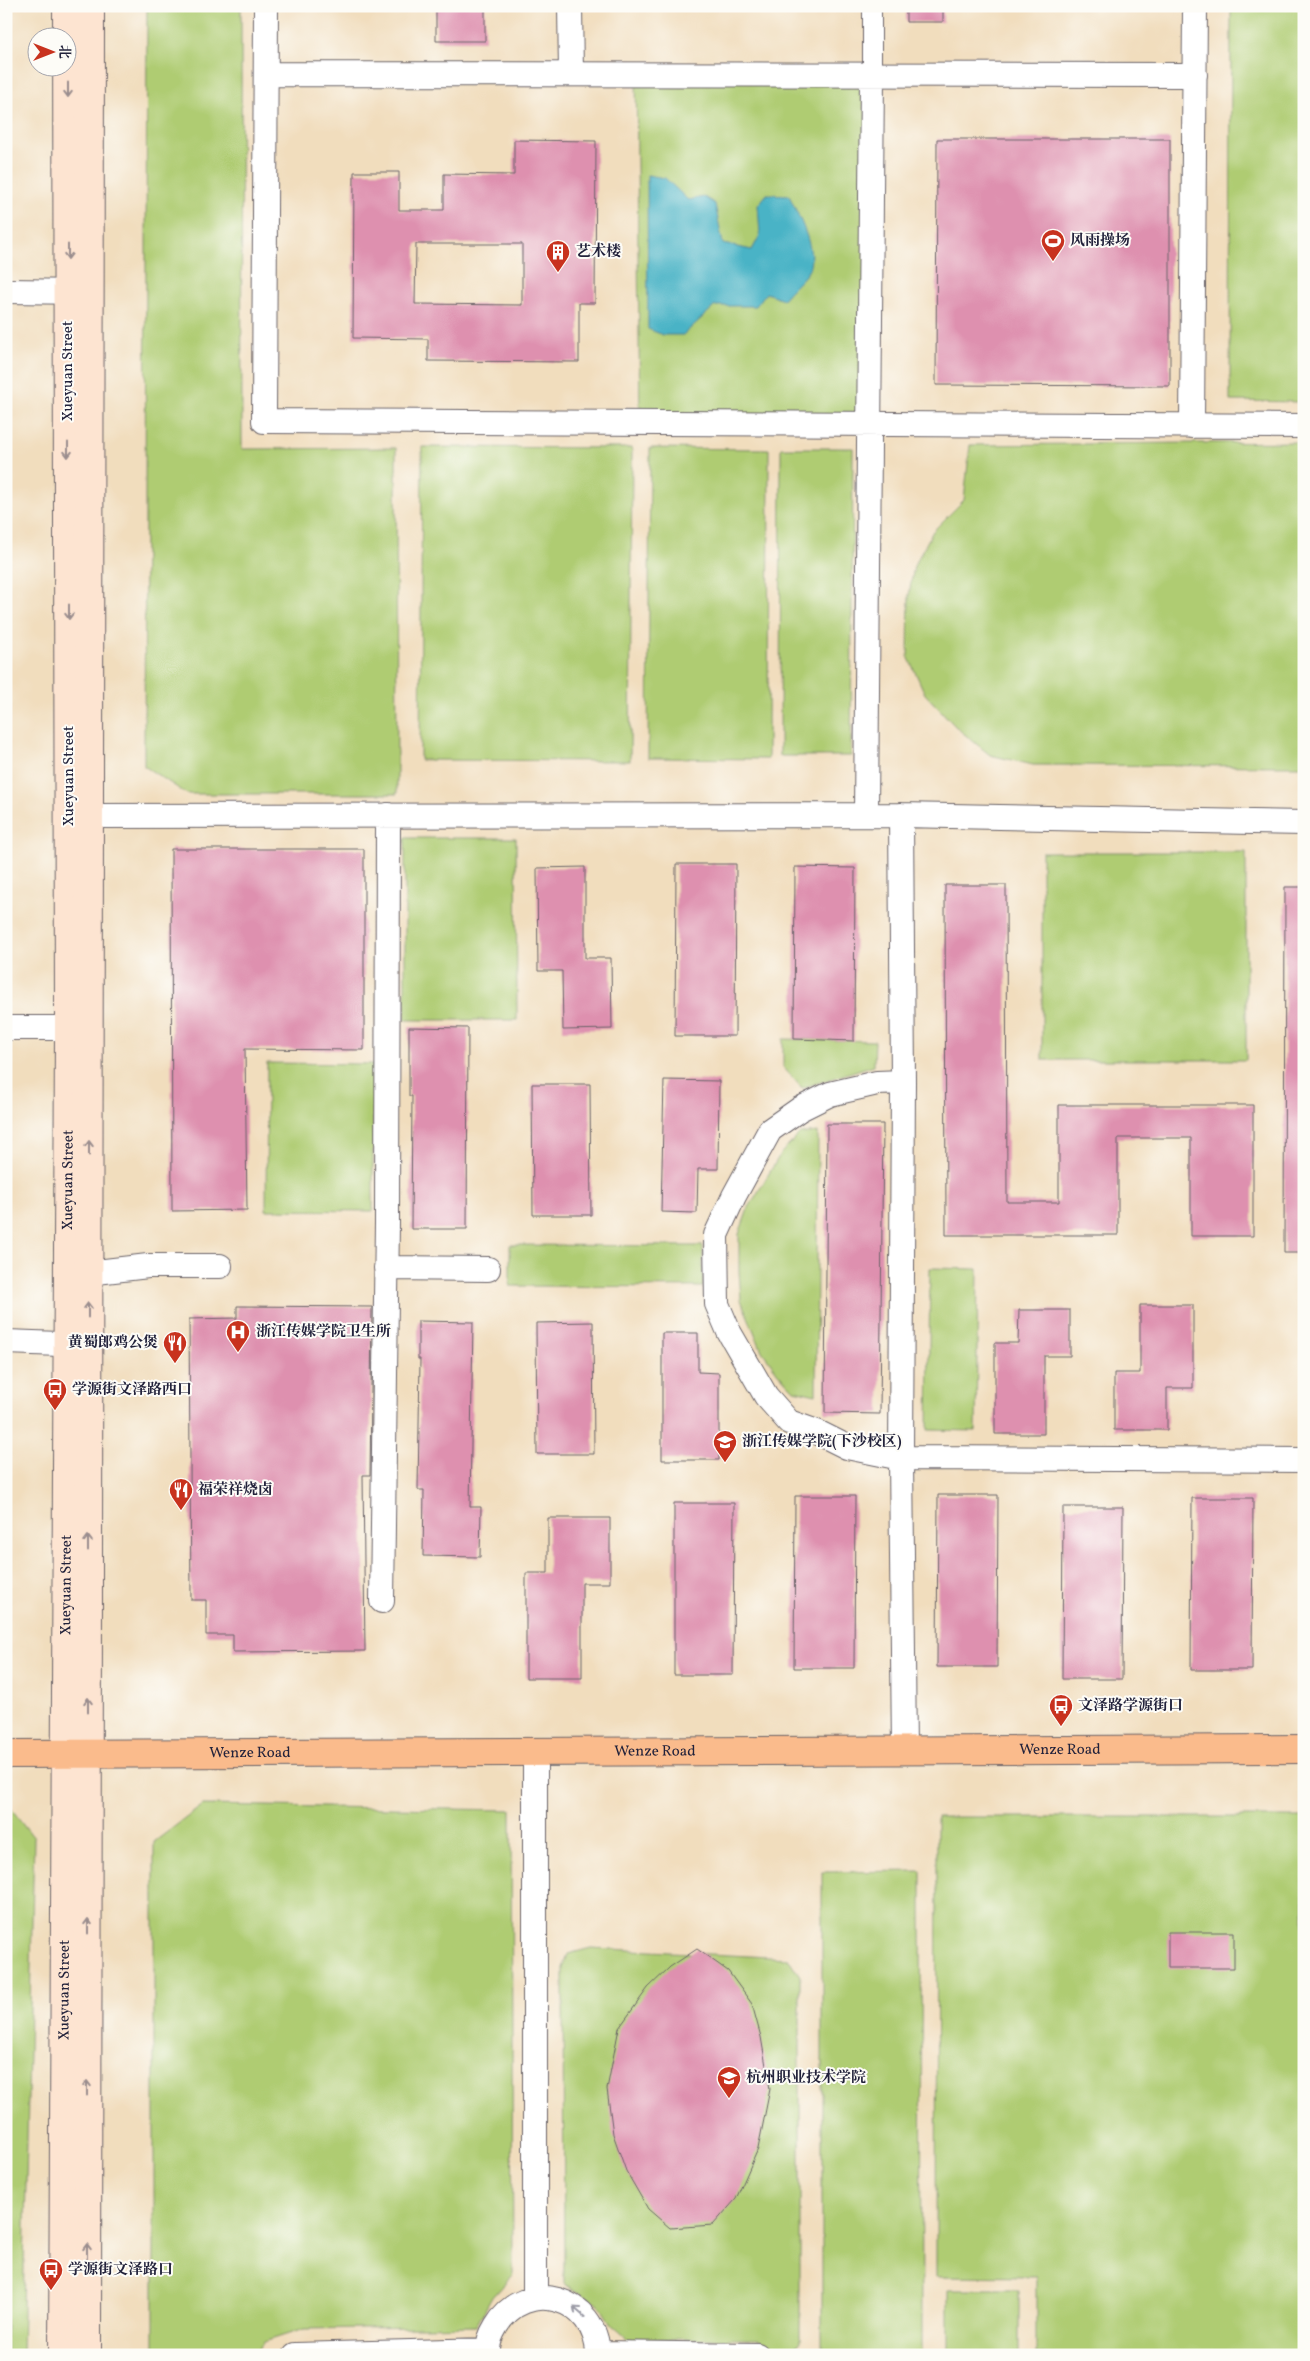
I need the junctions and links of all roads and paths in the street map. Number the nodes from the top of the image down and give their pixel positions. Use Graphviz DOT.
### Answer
graph roads {
  1 [pos="68,6"];
  2 [pos="90,6"];
  3 [pos="266,6"];
  4 [pos="570,6"];
  5 [pos="872,6"];
  6 [pos="1195,6"];
  7 [pos="571,73"];
  8 [pos="872,73"];
  9 [pos="266,74"];
  10 [pos="1195,75"];
  11 [pos="9,291"];
  12 [pos="79,292"];
  13 [pos="870,425"];
  14 [pos="1192,426"];
  15 [pos="1304,426"];
  16 [pos="388,815"];
  17 [pos="866,815"];
  18 [pos="901,815"];
  19 [pos="89,816"];
  20 [pos="1304,822"];
  21 [pos="6,1028"];
  22 [pos="79,1028"];
  23 [pos="902,1082"];
  24 [pos="220,1266"];
  25 [pos="386,1268"];
  26 [pos="488,1269"];
  27 [pos="88,1273"];
  28 [pos="6,1342"];
  29 [pos="78,1345"];
  30 [pos="901,1458"];
  31 [pos="1304,1460"];
  32 [pos="382,1601"];
  33 [pos="1304,1749"];
  34 [pos="904,1751"];
  35 [pos="535,1752"];
  36 [pos="6,1754"];
  37 [pos="76,1754"];
  38 [pos="535,2298"];
  39 [pos="488,2353"];
  40 [pos="598,2354"];
  41 [pos="63,2355"];
  42 [pos="87,2355"];
  43 [pos="295,2355"];
  44 [pos="757,2355"];
  1 -- 12 [label="main road, Xueyuan Street, one-way"];
  2 -- 12 [label="main road, Xueyuan Street"];
  3 -- 9 [label="street"];
  4 -- 7 [label="street"];
  5 -- 8 [label="street"];
  6 -- 10 [label="street"];
  7 -- 8 [label="street"];
  7 -- 9 [label="street"];
  8 -- 10 [label="street"];
  8 -- 13 [label="street"];
  9 -- 13 [label="street"];
  10 -- 14 [label="street"];
  11 -- 12 [label="street"];
  12 -- 19 [label="main road, Xueyuan Street"];
  12 -- 22 [label="main road, Xueyuan Street, one-way"];
  13 -- 14 [label="street"];
  13 -- 17 [label="street"];
  14 -- 15 [label="street"];
  16 -- 17 [label="street"];
  16 -- 19 [label="street"];
  16 -- 25 [label="street"];
  17 -- 18 [label="street"];
  18 -- 20 [label="street"];
  18 -- 23 [label="street"];
  19 -- 22 [label="main road, Xueyuan Street"];
  21 -- 22 [label="street"];
  27 -- 22 [label="main road, Xueyuan Street, one-way"];
  22 -- 29 [label="main road, Xueyuan Street"];
  23 -- 30 [label="street"];
  23 -- 30 [label="street"];
  24 -- 27 [label="street"];
  25 -- 26 [label="street"];
  25 -- 32 [label="street"];
  29 -- 27 [label="main road, Xueyuan Street, one-way"];
  28 -- 29 [label="street"];
  29 -- 37 [label="main road, Xueyuan Street"];
  30 -- 31 [label="street"];
  30 -- 34 [label="street"];
  33 -- 34 [label="main road, Wenze Road"];
  34 -- 35 [label="main road, Wenze Road"];
  35 -- 37 [label="main road, Wenze Road"];
  35 -- 38 [label="street"];
  36 -- 37 [label="main road, Wenze Road"];
  37 -- 41 [label="main road, Xueyuan Street"];
  42 -- 37 [label="main road, Xueyuan Street, one-way"];
  38 -- 39 [label="street"];
  40 -- 38 [label="street, one-way"];
  39 -- 43 [label="street"];
  40 -- 44 [label="street"];
}
